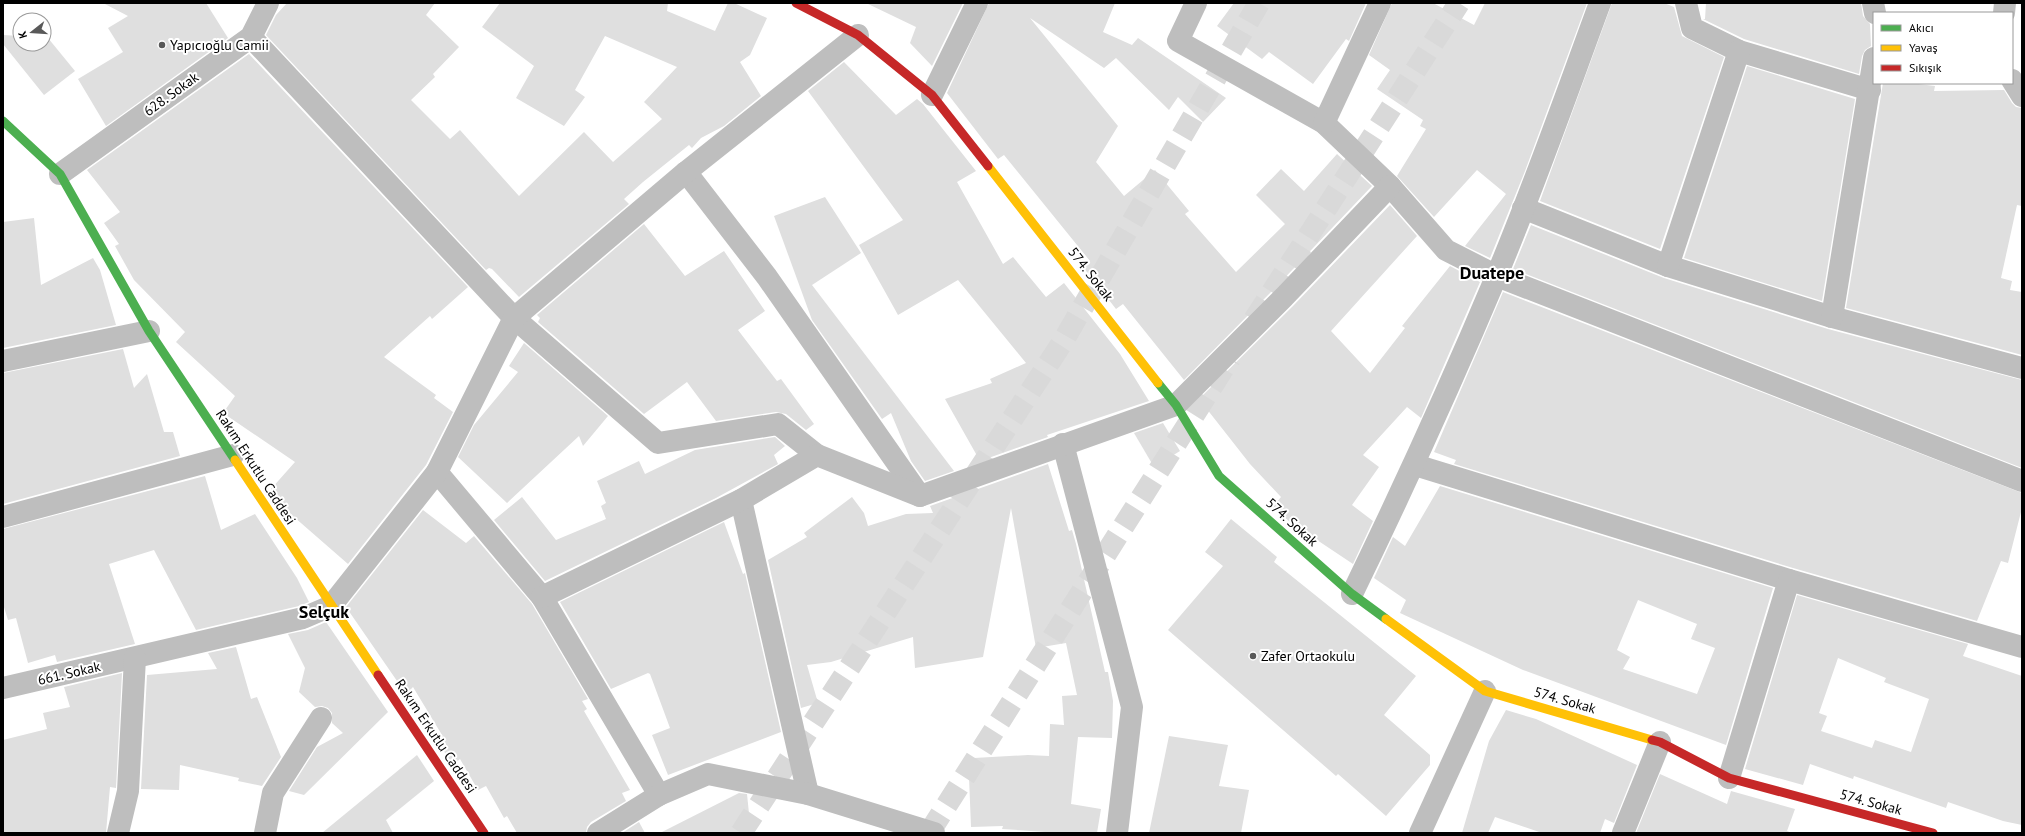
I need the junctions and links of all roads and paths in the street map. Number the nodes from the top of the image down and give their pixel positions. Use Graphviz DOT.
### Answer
graph roads {
  1 [pos="267,3"];
  2 [pos="977,3"];
  3 [pos="1196,3"];
  4 [pos="1380,3"];
  5 [pos="1600,3"];
  6 [pos="1686,3"];
  7 [pos="799,4"];
  8 [pos="858,35"];
  9 [pos="251,38"];
  10 [pos="1739,51"];
  11 [pos="1873,66"];
  12 [pos="2013,82"];
  13 [pos="1870,90"];
  14 [pos="932,95"];
  15 [pos="2022,96"];
  16 [pos="3,121"];
  17 [pos="1324,123"];
  18 [pos="686,172"];
  19 [pos="60,174"];
  20 [pos="1390,186"];
  21 [pos="1523,208"];
  22 [pos="1668,266"];
  23 [pos="1496,276"];
  24 [pos="1832,317"];
  25 [pos="514,318"];
  26 [pos="149,331"];
  27 [pos="3,361"];
  28 [pos="2022,368"];
  29 [pos="1176,405"];
  30 [pos="1063,444"];
  31 [pos="817,455"];
  32 [pos="233,456"];
  33 [pos="1415,465"];
  34 [pos="437,472"];
  35 [pos="2022,481"];
  36 [pos="920,496"];
  37 [pos="741,500"];
  38 [pos="3,517"];
  39 [pos="1789,580"];
  40 [pos="1352,594"];
  41 [pos="542,597"];
  42 [pos="331,606"];
  43 [pos="2022,647"];
  44 [pos="135,658"];
  45 [pos="3,688"];
  46 [pos="1485,691"];
  47 [pos="321,718"];
  48 [pos="1660,742"];
  49 [pos="1729,778"];
  50 [pos="808,794"];
  51 [pos="659,796"];
  52 [pos="118,833"];
  53 [pos="265,833"];
  54 [pos="484,833"];
  55 [pos="598,833"];
  56 [pos="934,833"];
  57 [pos="1117,833"];
  58 [pos="1420,833"];
  59 [pos="1623,833"];
  60 [pos="1933,833"];
  1 -- 9 [label="street, 628. Sokak"];
  2 -- 14 [label="street"];
  3 -- 17 [label="street"];
  4 -- 17 [label="street"];
  5 -- 21 [label="street"];
  6 -- 10 [label="street"];
  7 -- 8 [label="street, 574. Sokak"];
  8 -- 14 [label="street, 574. Sokak"];
  8 -- 18 [label="street"];
  9 -- 19 [label="street, 628. Sokak"];
  9 -- 25 [label="street"];
  10 -- 13 [label="street"];
  10 -- 22 [label="street"];
  11 -- 13 [label="street"];
  12 -- 15 [label="street"];
  13 -- 24 [label="street"];
  14 -- 29 [label="street, 574. Sokak"];
  16 -- 19 [label="street, Rakım Erkutlu Caddesi"];
  17 -- 20 [label="street"];
  18 -- 25 [label="street"];
  18 -- 36 [label="street"];
  19 -- 26 [label="street, Rakım Erkutlu Caddesi"];
  20 -- 23 [label="street"];
  20 -- 29 [label="street"];
  21 -- 22 [label="street"];
  21 -- 23 [label="street"];
  22 -- 24 [label="street"];
  23 -- 33 [label="street"];
  23 -- 35 [label="street"];
  24 -- 28 [label="street"];
  25 -- 31 [label="street"];
  25 -- 34 [label="street"];
  26 -- 27 [label="street"];
  26 -- 32 [label="street, Rakım Erkutlu Caddesi"];
  29 -- 30 [label="street"];
  29 -- 40 [label="street, 574. Sokak"];
  30 -- 36 [label="street"];
  30 -- 57 [label="street"];
  31 -- 36 [label="street"];
  31 -- 37 [label="street"];
  32 -- 38 [label="street"];
  32 -- 42 [label="street, Rakım Erkutlu Caddesi"];
  33 -- 39 [label="street"];
  33 -- 40 [label="street"];
  34 -- 41 [label="street"];
  34 -- 42 [label="street"];
  37 -- 41 [label="street"];
  37 -- 50 [label="street"];
  39 -- 43 [label="street"];
  39 -- 49 [label="street"];
  40 -- 46 [label="street, 574. Sokak"];
  41 -- 51 [label="street"];
  42 -- 44 [label="street, 661. Sokak"];
  42 -- 54 [label="street, Rakım Erkutlu Caddesi"];
  44 -- 45 [label="street, 661. Sokak"];
  44 -- 52 [label="street"];
  46 -- 48 [label="street, 574. Sokak"];
  46 -- 58 [label="street"];
  47 -- 53 [label="street"];
  48 -- 49 [label="street, 574. Sokak"];
  48 -- 59 [label="street"];
  49 -- 60 [label="street, 574. Sokak"];
  50 -- 51 [label="street"];
  50 -- 56 [label="street"];
  51 -- 55 [label="street"];
}
